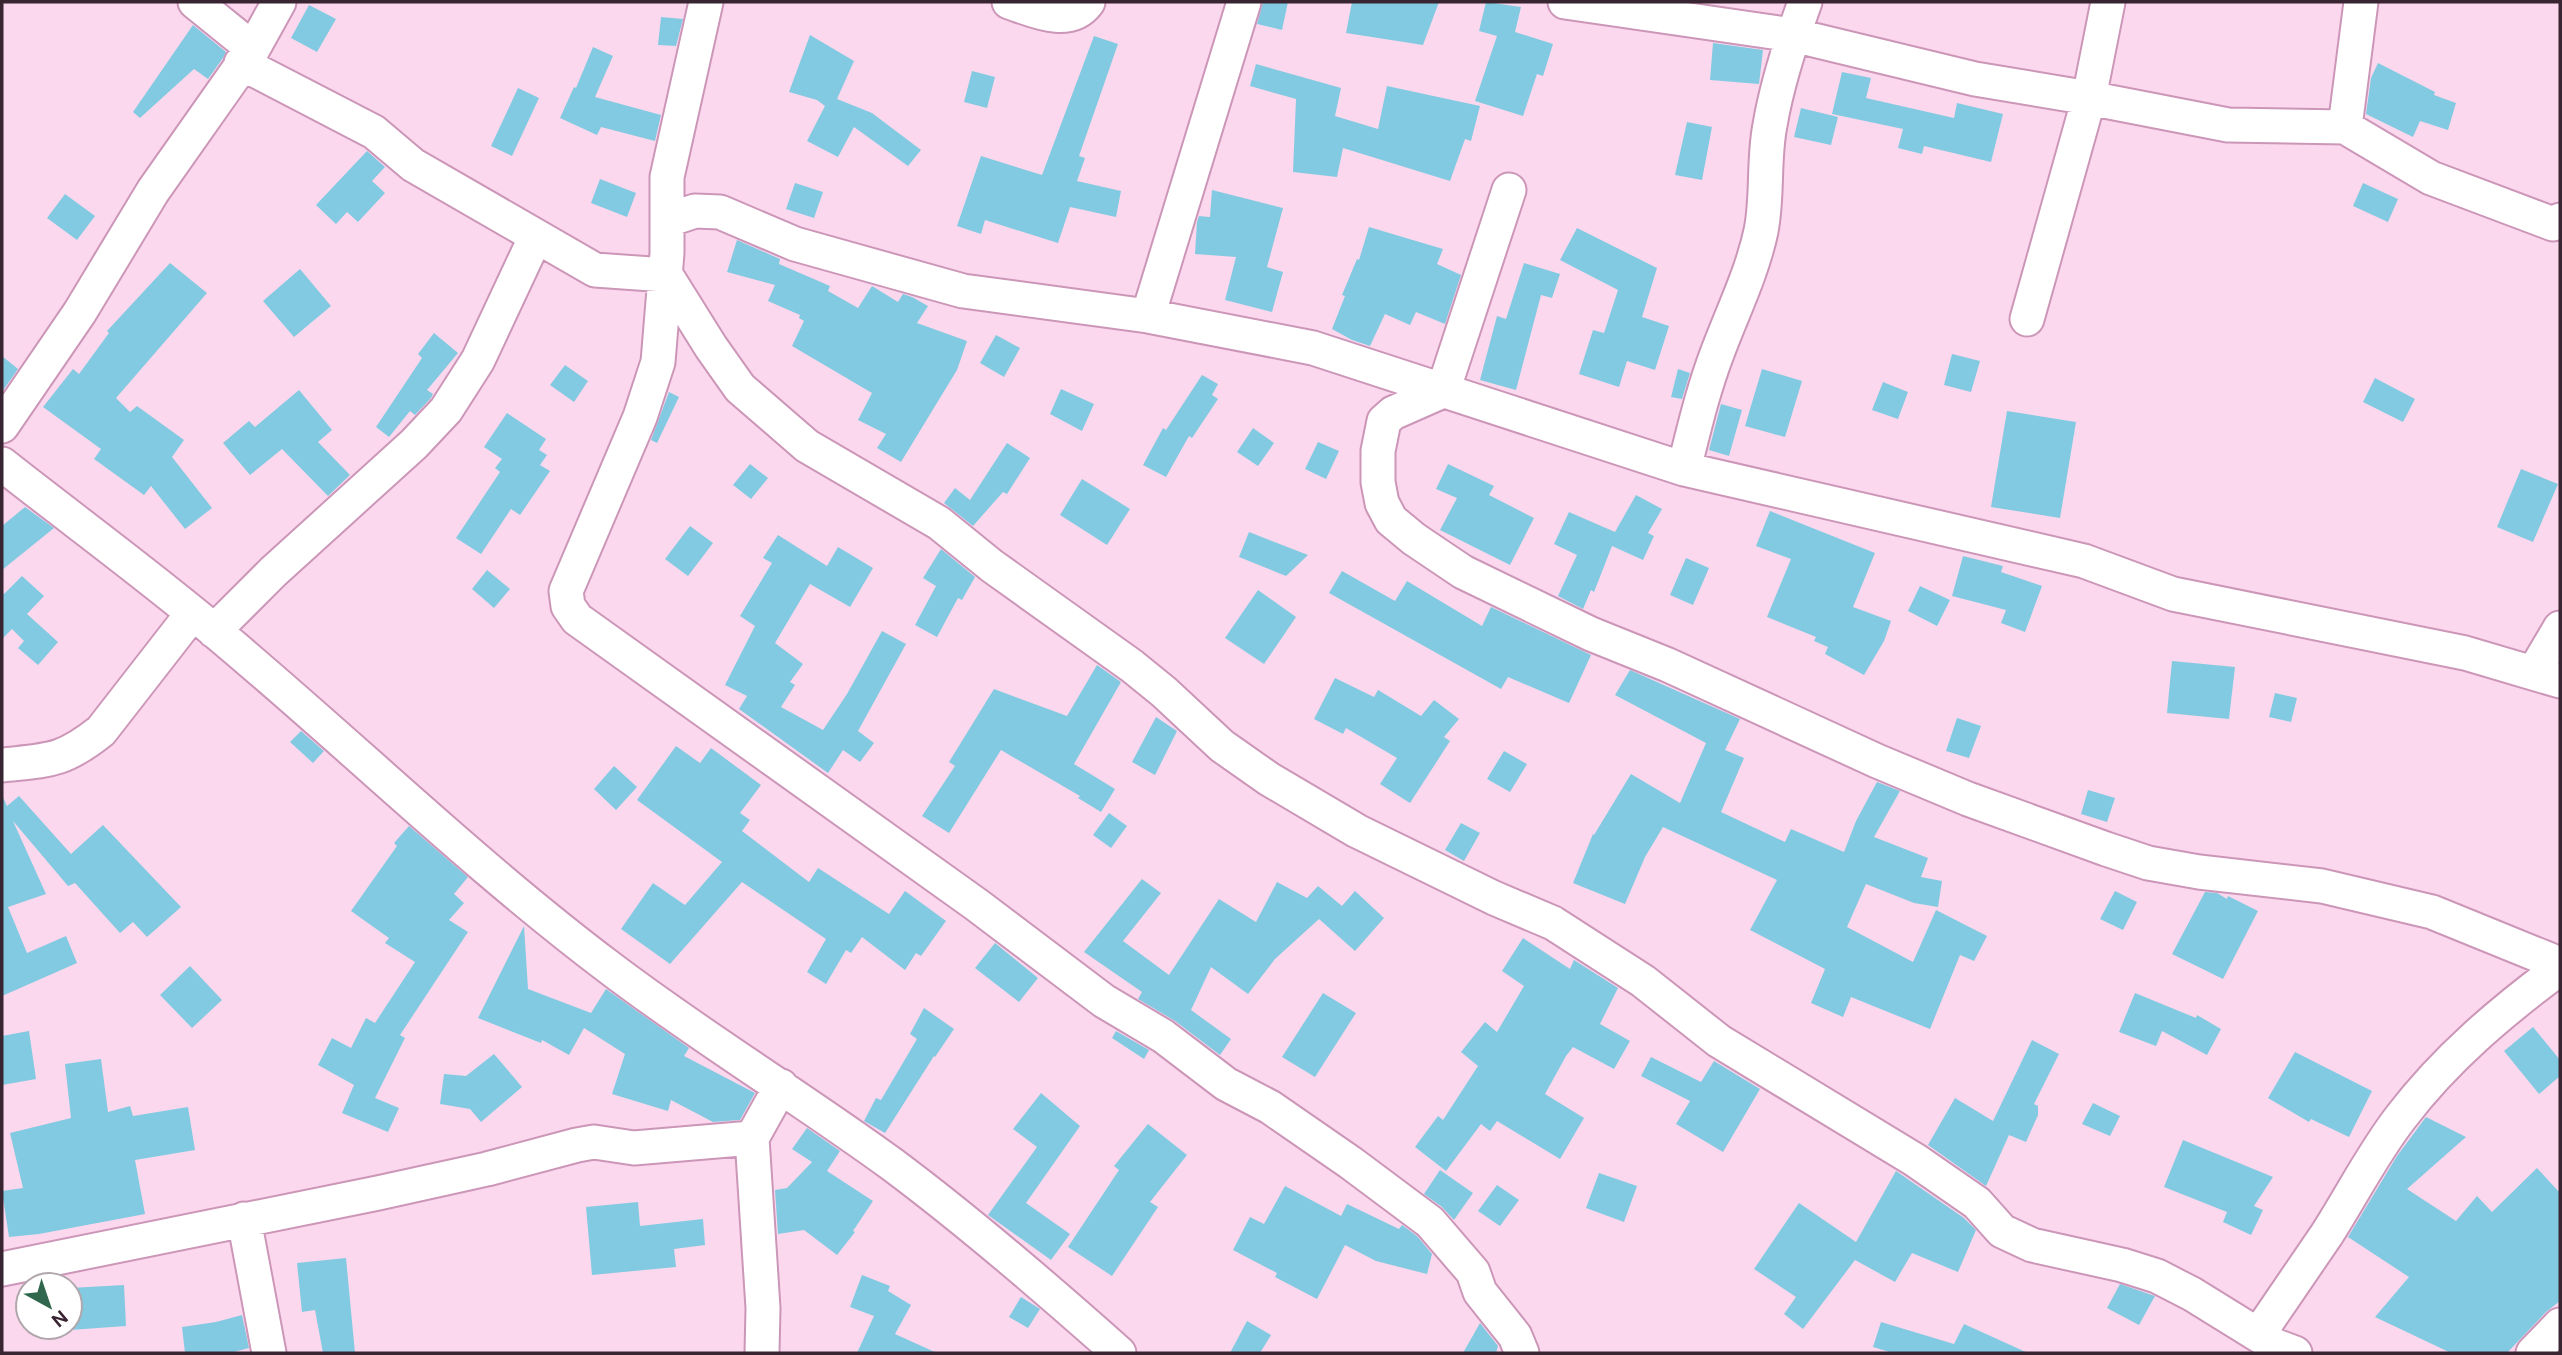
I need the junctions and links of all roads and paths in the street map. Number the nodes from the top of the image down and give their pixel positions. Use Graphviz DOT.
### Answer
graph roads {
  1 [pos="195,2"];
  2 [pos="279,2"];
  3 [pos="706,2"];
  4 [pos="1009,2"];
  5 [pos="1088,2"];
  6 [pos="1244,2"];
  7 [pos="1565,2"];
  8 [pos="1805,2"];
  9 [pos="2108,2"];
  10 [pos="2361,2"];
  11 [pos="1793,35"];
  12 [pos="247,56"];
  13 [pos="2089,98"];
  14 [pos="2345,127"];
  15 [pos="1509,190"];
  16 [pos="668,220"];
  17 [pos="2560,220"];
  18 [pos="536,236"];
  19 [pos="666,275"];
  20 [pos="1148,316"];
  21 [pos="2027,319"];
  22 [pos="1443,391"];
  23 [pos="2,426"];
  24 [pos="2,464"];
  25 [pos="1684,469"];
  26 [pos="203,622"];
  27 [pos="2560,628"];
  28 [pos="2547,676"];
  29 [pos="2,765"];
  30 [pos="2560,966"];
  31 [pos="781,1086"];
  32 [pos="752,1138"];
  33 [pos="244,1219"];
  34 [pos="2,1269"];
  35 [pos="2560,1325"];
  36 [pos="2258,1335"];
  37 [pos="1514,1348"];
  38 [pos="269,1353"];
  39 [pos="762,1353"];
  40 [pos="1119,1353"];
  41 [pos="2295,1353"];
  42 [pos="2533,1353"];
  1 -- 12 [label="street"];
  2 -- 12 [label="street"];
  3 -- 16 [label="street"];
  4 -- 5 [label="street"];
  6 -- 20 [label="street"];
  7 -- 11 [label="street"];
  8 -- 11 [label="street"];
  9 -- 13 [label="street"];
  10 -- 14 [label="street"];
  11 -- 13 [label="street"];
  11 -- 25 [label="street"];
  12 -- 18 [label="street"];
  12 -- 23 [label="street"];
  13 -- 14 [label="street"];
  13 -- 21 [label="street"];
  14 -- 17 [label="street"];
  15 -- 22 [label="street"];
  16 -- 19 [label="street"];
  16 -- 20 [label="street"];
  18 -- 19 [label="street"];
  18 -- 26 [label="street"];
  19 -- 36 [label="street"];
  19 -- 37 [label="street"];
  20 -- 22 [label="street"];
  22 -- 25 [label="street"];
  22 -- 30 [label="street"];
  24 -- 26 [label="street"];
  25 -- 28 [label="street"];
  26 -- 29 [label="street"];
  26 -- 31 [label="street"];
  27 -- 28 [label="street"];
  30 -- 36 [label="street"];
  31 -- 32 [label="street"];
  31 -- 40 [label="street"];
  32 -- 33 [label="street"];
  32 -- 39 [label="street"];
  33 -- 34 [label="street"];
  33 -- 38 [label="street"];
  35 -- 42 [label="street"];
  36 -- 41 [label="street"];
}
